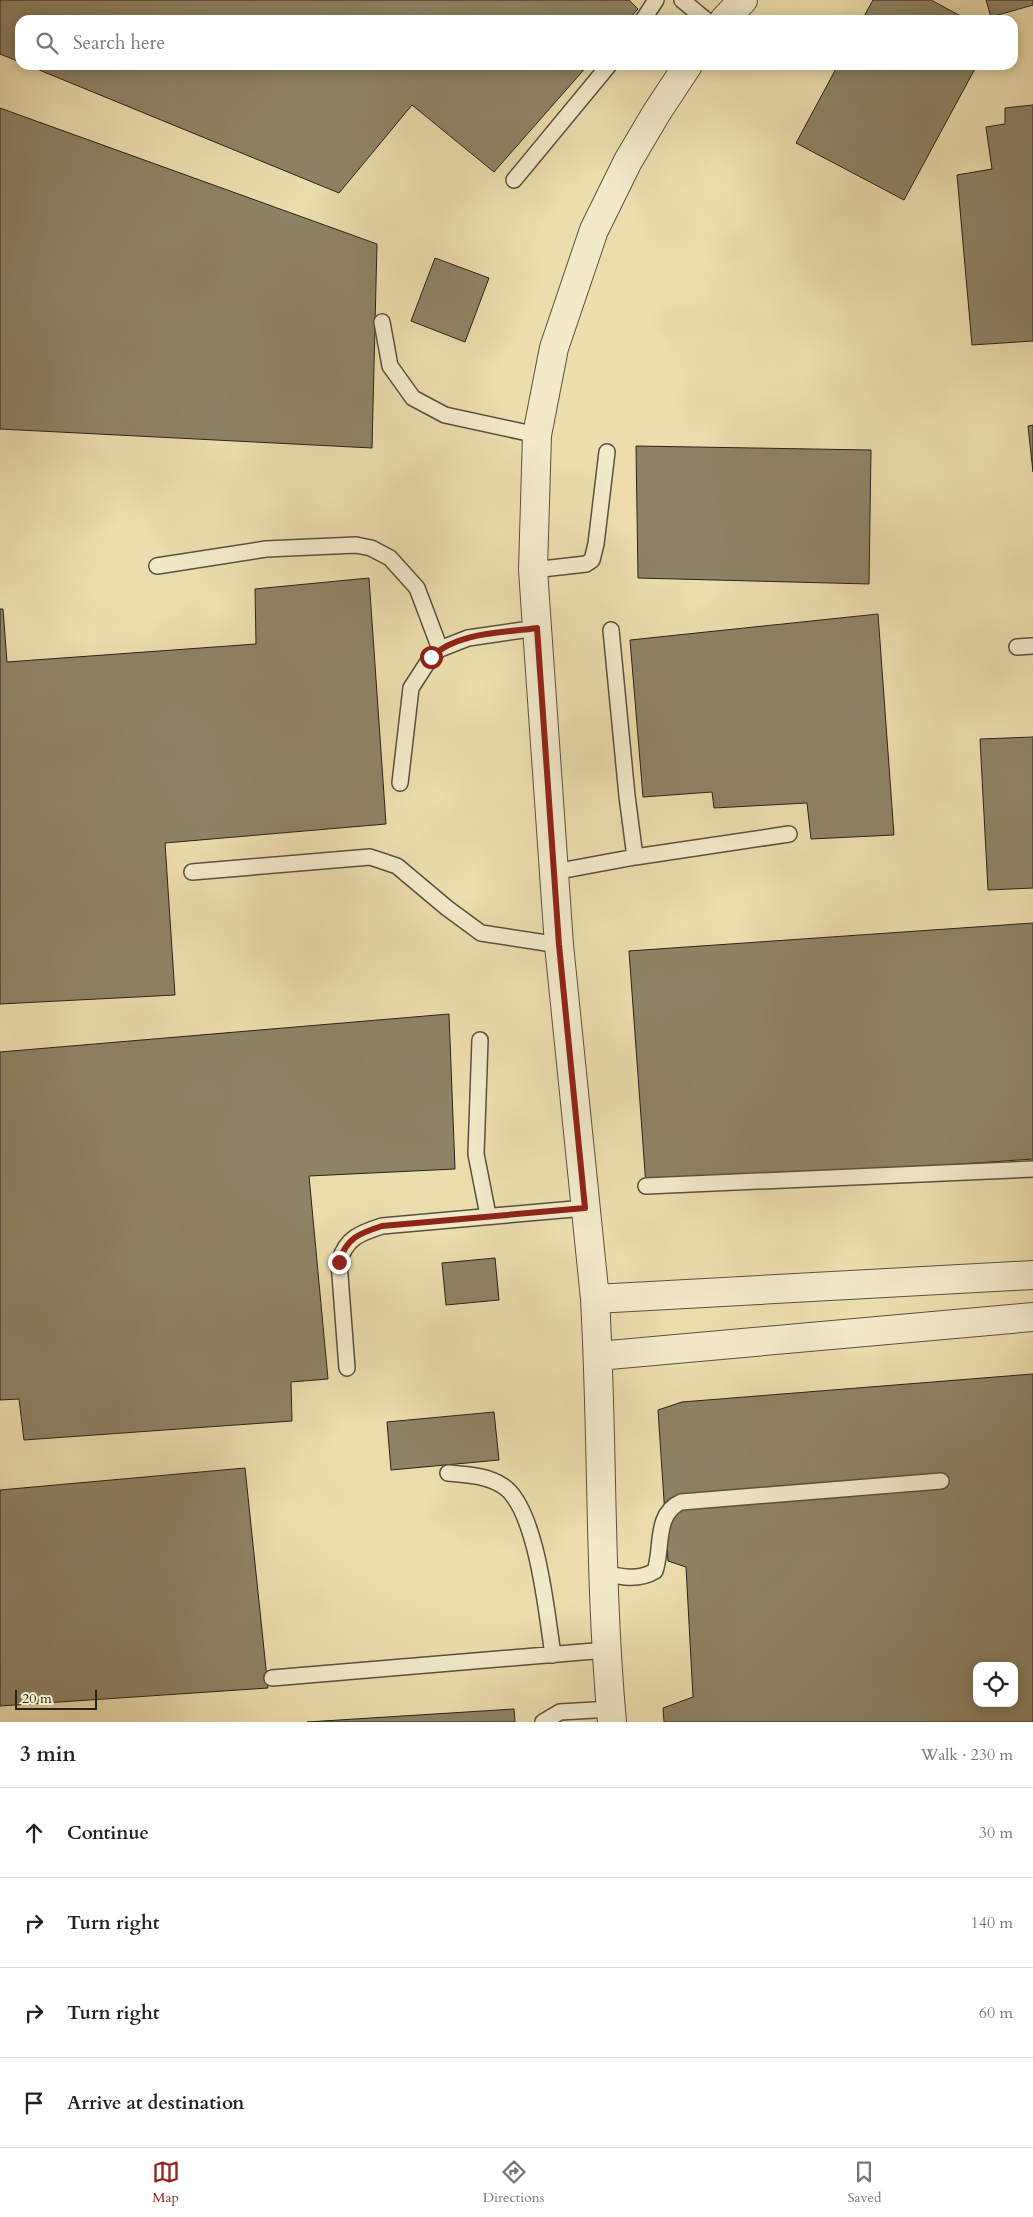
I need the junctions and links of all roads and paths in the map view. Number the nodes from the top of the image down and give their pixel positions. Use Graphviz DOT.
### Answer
graph roads {
  1 [pos="656,0"];
  2 [pos="682,0"];
  3 [pos="743,0"];
  4 [pos="646,15"];
  5 [pos="700,15"];
  6 [pos="729,15"];
  7 [pos="606,70"];
  8 [pos="685,70"];
  9 [pos="514,180"];
  10 [pos="382,322"];
  11 [pos="537,435"];
  12 [pos="607,452"];
  13 [pos="157,566"];
  14 [pos="533,570"];
  15 [pos="537,628"];
  16 [pos="611,630"];
  17 [pos="1033,646"];
  18 [pos="1017,647"];
  19 [pos="440,649"];
  20 [pos="400,783"];
  21 [pos="790,834"];
  22 [pos="635,856"];
  23 [pos="192,872"];
  24 [pos="554,872"];
  25 [pos="559,945"];
  26 [pos="480,1040"];
  27 [pos="1033,1169"];
  28 [pos="646,1186"];
  29 [pos="585,1208"];
  30 [pos="488,1215"];
  31 [pos="1033,1275"];
  32 [pos="595,1299"];
  33 [pos="1033,1318"];
  34 [pos="598,1356"];
  35 [pos="347,1368"];
  36 [pos="448,1473"];
  37 [pos="941,1480"];
  38 [pos="603,1573"];
  39 [pos="606,1650"];
  40 [pos="553,1655"];
  41 [pos="272,1678"];
  42 [pos="612,1715"];
  43 [pos="543,1722"];
  1 -- 4 [label="lane"];
  2 -- 5 [label="lane"];
  3 -- 6 [label="street"];
  7 -- 9 [label="lane"];
  8 -- 11 [label="street"];
  10 -- 11 [label="lane"];
  11 -- 14 [label="street"];
  12 -- 14 [label="lane"];
  13 -- 19 [label="lane"];
  14 -- 15 [label="street"];
  15 -- 19 [label="lane"];
  15 -- 24 [label="street"];
  16 -- 22 [label="lane"];
  17 -- 18 [label="lane"];
  19 -- 20 [label="lane"];
  21 -- 22 [label="lane"];
  22 -- 24 [label="lane"];
  23 -- 25 [label="lane"];
  24 -- 25 [label="street"];
  25 -- 29 [label="street"];
  26 -- 30 [label="lane"];
  27 -- 28 [label="lane"];
  29 -- 30 [label="lane"];
  29 -- 32 [label="street"];
  30 -- 35 [label="lane"];
  31 -- 32 [label="street"];
  32 -- 34 [label="street"];
  33 -- 34 [label="street"];
  34 -- 38 [label="street"];
  36 -- 40 [label="lane"];
  37 -- 38 [label="lane"];
  38 -- 39 [label="street"];
  39 -- 40 [label="lane"];
  39 -- 42 [label="street"];
  40 -- 41 [label="lane"];
  42 -- 43 [label="lane"];
}
